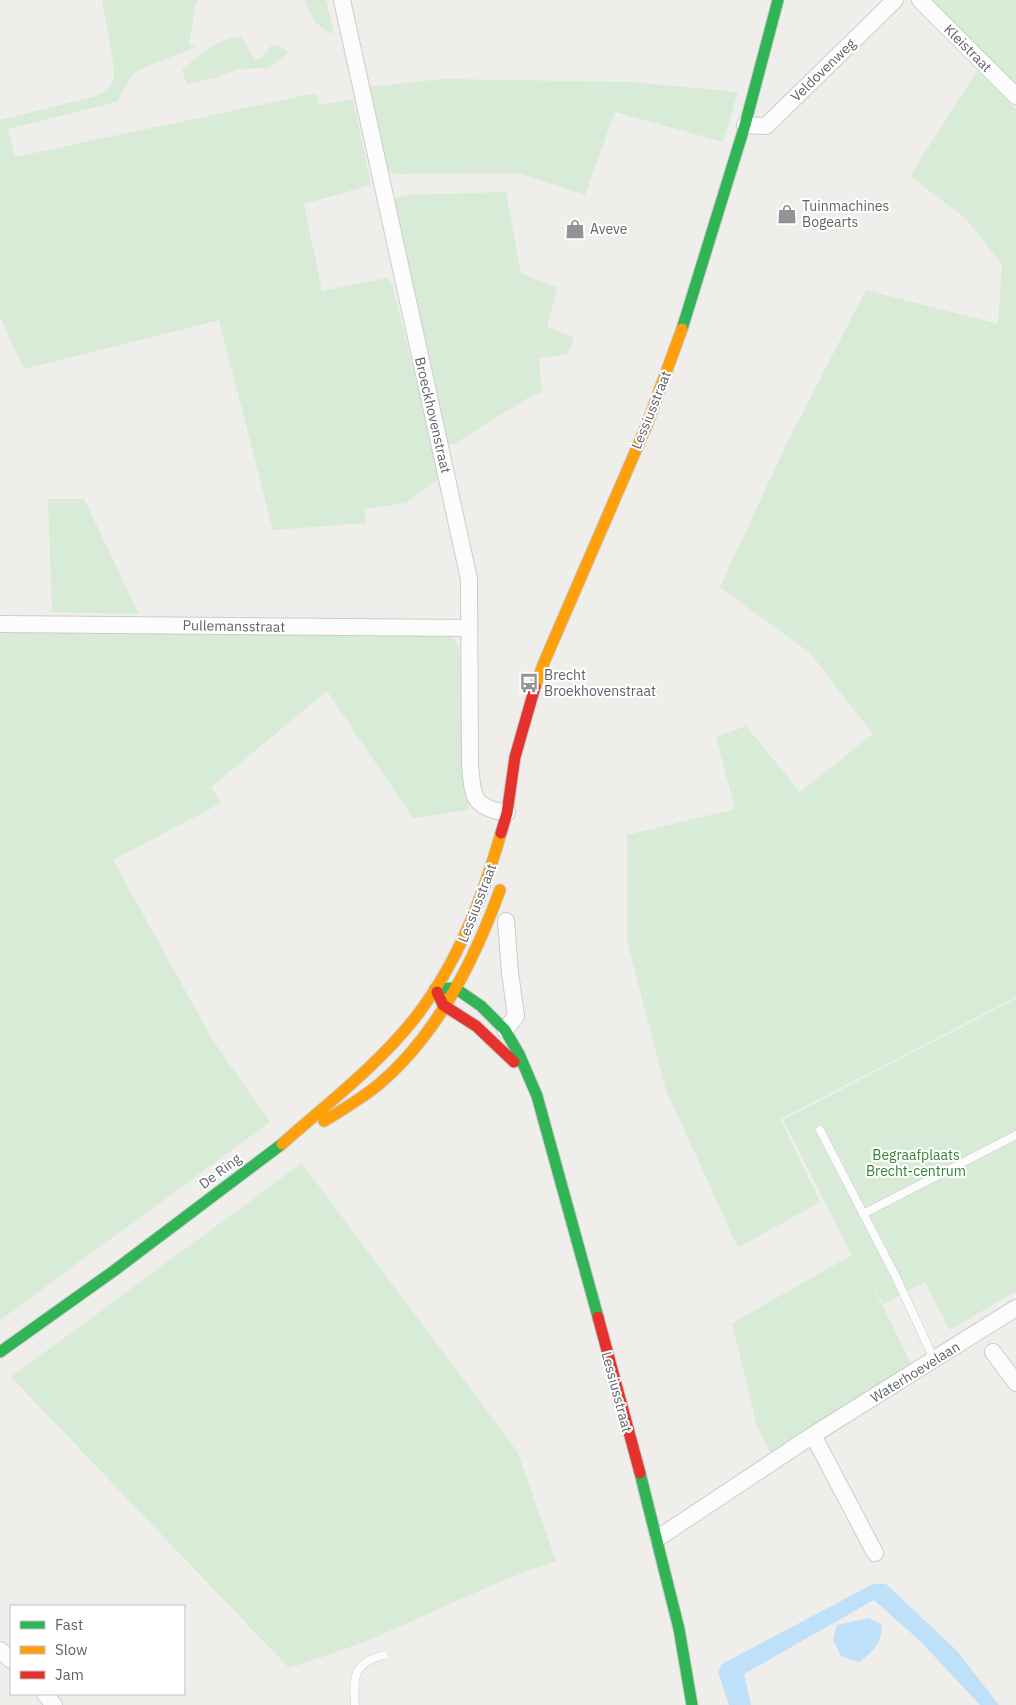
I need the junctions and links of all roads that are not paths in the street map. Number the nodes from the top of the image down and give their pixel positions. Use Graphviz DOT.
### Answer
graph roads {
  1 [pos="342,0"];
  2 [pos="778,0"];
  3 [pos="894,0"];
  4 [pos="920,0"];
  5 [pos="1016,96"];
  6 [pos="745,125"];
  7 [pos="0,624"];
  8 [pos="468,628"];
  9 [pos="507,813"];
  10 [pos="508,853"];
  11 [pos="502,880"];
  12 [pos="506,921"];
  13 [pos="436,988"];
  14 [pos="454,988"];
  15 [pos="443,1005"];
  16 [pos="505,1030"];
  17 [pos="531,1082"];
  18 [pos="820,1130"];
  19 [pos="1016,1135"];
  20 [pos="281,1144"];
  21 [pos="863,1214"];
  22 [pos="1016,1308"];
  23 [pos="0,1352"];
  24 [pos="992,1352"];
  25 [pos="934,1359"];
  26 [pos="1016,1383"];
  27 [pos="813,1435"];
  28 [pos="658,1538"];
  29 [pos="875,1553"];
  30 [pos="0,1650"];
  31 [pos="384,1655"];
  32 [pos="10,1659"];
  33 [pos="46,1695"];
  34 [pos="54,1705"];
  35 [pos="355,1705"];
  36 [pos="692,1705"];
  1 -- 8 [label="street, Broeckhovenstraat"];
  2 -- 6 [label="main road, Lessiusstraat"];
  3 -- 6 [label="street, Veldovenweg"];
  4 -- 5 [label="street, Kleistraat"];
  6 -- 9 [label="main road, Lessiusstraat"];
  7 -- 8 [label="street, Pullemansstraat"];
  8 -- 9 [label="street, Broeckhovenstraat"];
  9 -- 10 [label="main road, Lessiusstraat"];
  9 -- 13 [label="main road, Lessiusstraat"];
  11 -- 14 [label="main road, Lessiusstraat"];
  12 -- 16 [label="street"];
  13 -- 14 [label="main road"];
  13 -- 15 [label="main road"];
  13 -- 20 [label="main road, De Ring"];
  14 -- 15 [label="main road"];
  14 -- 16 [label="main road, Lessiusstraat"];
  15 -- 17 [label="main road, Lessiusstraat"];
  15 -- 20 [label="main road"];
  16 -- 17 [label="main road, Lessiusstraat"];
  17 -- 28 [label="main road, Lessiusstraat"];
  18 -- 21 [label="lane"];
  19 -- 21 [label="lane"];
  20 -- 23 [label="main road, De Ring"];
  21 -- 25 [label="lane"];
  22 -- 25 [label="street, Waterhoevelaan"];
  24 -- 26 [label="street"];
  25 -- 27 [label="street, Waterhoevelaan"];
  27 -- 28 [label="street, Waterhoevelaan"];
  27 -- 29 [label="street"];
  28 -- 36 [label="main road, Lessiusstraat"];
  30 -- 32 [label="street"];
  31 -- 35 [label="lane"];
  33 -- 34 [label="street"];
}
